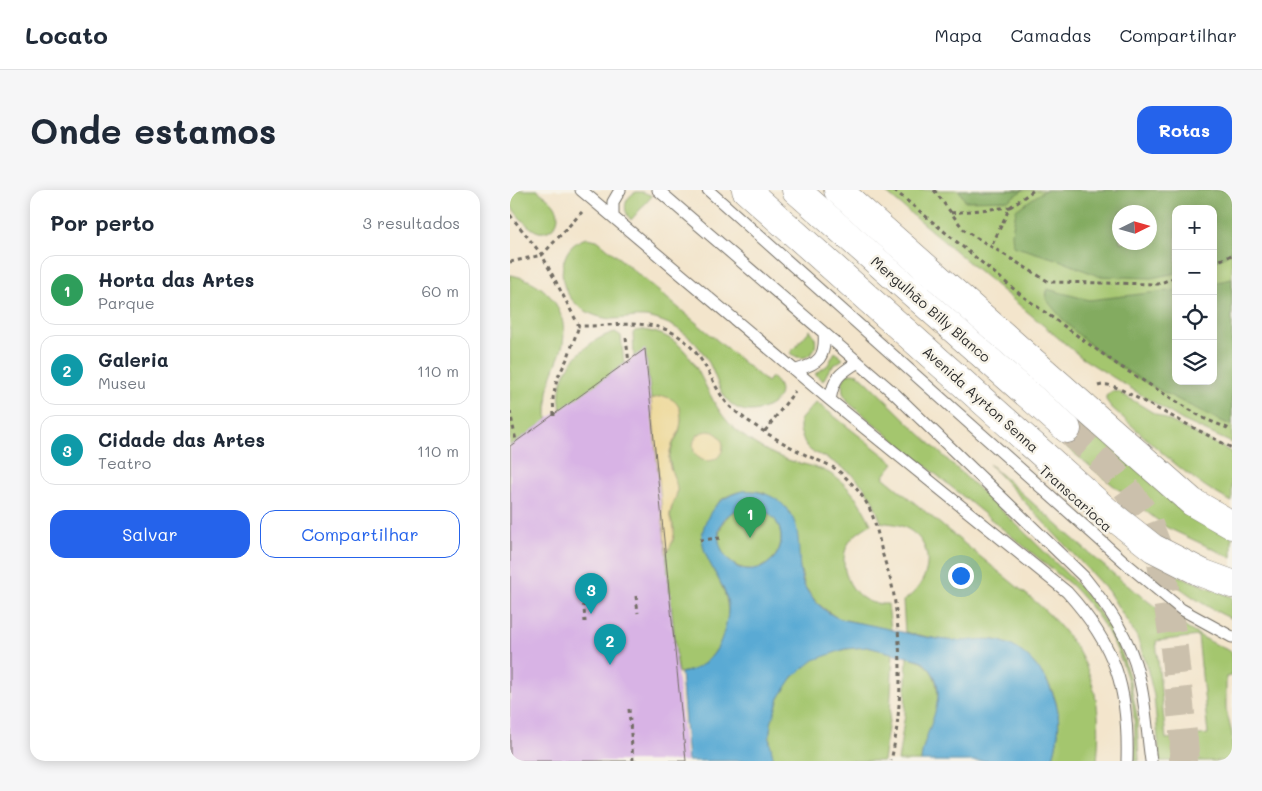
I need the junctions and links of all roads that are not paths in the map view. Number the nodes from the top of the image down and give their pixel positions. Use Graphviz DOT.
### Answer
graph roads {
  1 [pos="580,190"];
  2 [pos="620,190"];
  3 [pos="658,190"];
  4 [pos="708,190"];
  5 [pos="746,190"];
  6 [pos="796,190"];
  7 [pos="838,190"];
  8 [pos="613,217"];
  9 [pos="824,333"];
  10 [pos="858,362"];
  11 [pos="800,374"];
  12 [pos="830,400"];
  13 [pos="1067,429"];
  14 [pos="1232,525"];
  15 [pos="1232,584"];
  16 [pos="1232,637"];
  17 [pos="1127,761"];
  18 [pos="1151,761"];
  1 -- 8 [label="lane"];
  2 -- 8 [label="lane"];
  3 -- 9 [label="lane"];
  4 -- 16 [label="lane, Transcarioca"];
  5 -- 15 [label="main road, Avenida Ayrton Senna"];
  6 -- 13 [label="main road, Mergulhão Billy Blanco"];
  7 -- 14 [label="main road"];
  8 -- 11 [label="lane"];
  9 -- 10 [label="lane"];
  9 -- 11 [label="lane"];
  10 -- 12 [label="lane"];
  10 -- 18 [label="lane"];
  11 -- 12 [label="lane"];
  12 -- 17 [label="lane"];
}
